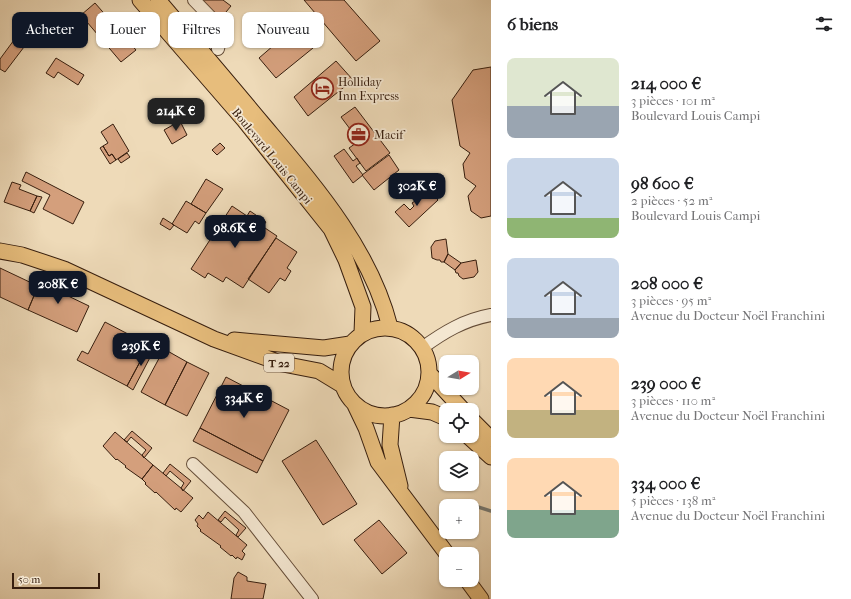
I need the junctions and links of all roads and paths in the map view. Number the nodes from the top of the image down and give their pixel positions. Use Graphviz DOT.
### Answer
graph roads {
  1 [pos="140,0"];
  2 [pos="158,0"];
  3 [pos="194,0"];
  4 [pos="218,50"];
  5 [pos="0,251"];
  6 [pos="491,315"];
  7 [pos="390,327"];
  8 [pos="362,333"];
  9 [pos="214,338"];
  10 [pos="350,344"];
  11 [pos="422,348"];
  12 [pos="429,373"];
  13 [pos="342,385"];
  14 [pos="457,403"];
  15 [pos="355,405"];
  16 [pos="409,409"];
  17 [pos="439,415"];
  18 [pos="392,416"];
  19 [pos="479,427"];
  20 [pos="491,439"];
  21 [pos="476,443"];
  22 [pos="491,457"];
  23 [pos="193,464"];
  24 [pos="401,493"];
  25 [pos="442,547"];
  26 [pos="472,587"];
  27 [pos="312,599"];
  28 [pos="481,599"];
  1 -- 8 [label="main road, Boulevard Louis Campi"];
  2 -- 7 [label="main road, Boulevard Louis Campi"];
  3 -- 4 [label="street"];
  5 -- 9 [label="main road, T 22"];
  6 -- 11 [label="street"];
  7 -- 8 [label="main road"];
  7 -- 11 [label="main road"];
  8 -- 10 [label="main road"];
  9 -- 10 [label="main road, T 22"];
  9 -- 13 [label="main road, T 22"];
  10 -- 13 [label="main road"];
  11 -- 12 [label="main road"];
  12 -- 14 [label="main road"];
  12 -- 16 [label="main road"];
  13 -- 15 [label="main road"];
  15 -- 18 [label="main road"];
  15 -- 24 [label="main road"];
  16 -- 17 [label="main road"];
  16 -- 18 [label="main road"];
  18 -- 24 [label="main road"];
  19 -- 20 [label="main road"];
  21 -- 22 [label="main road"];
  23 -- 27 [label="street"];
  24 -- 25 [label="main road"];
  26 -- 28 [label="main road"];
}
